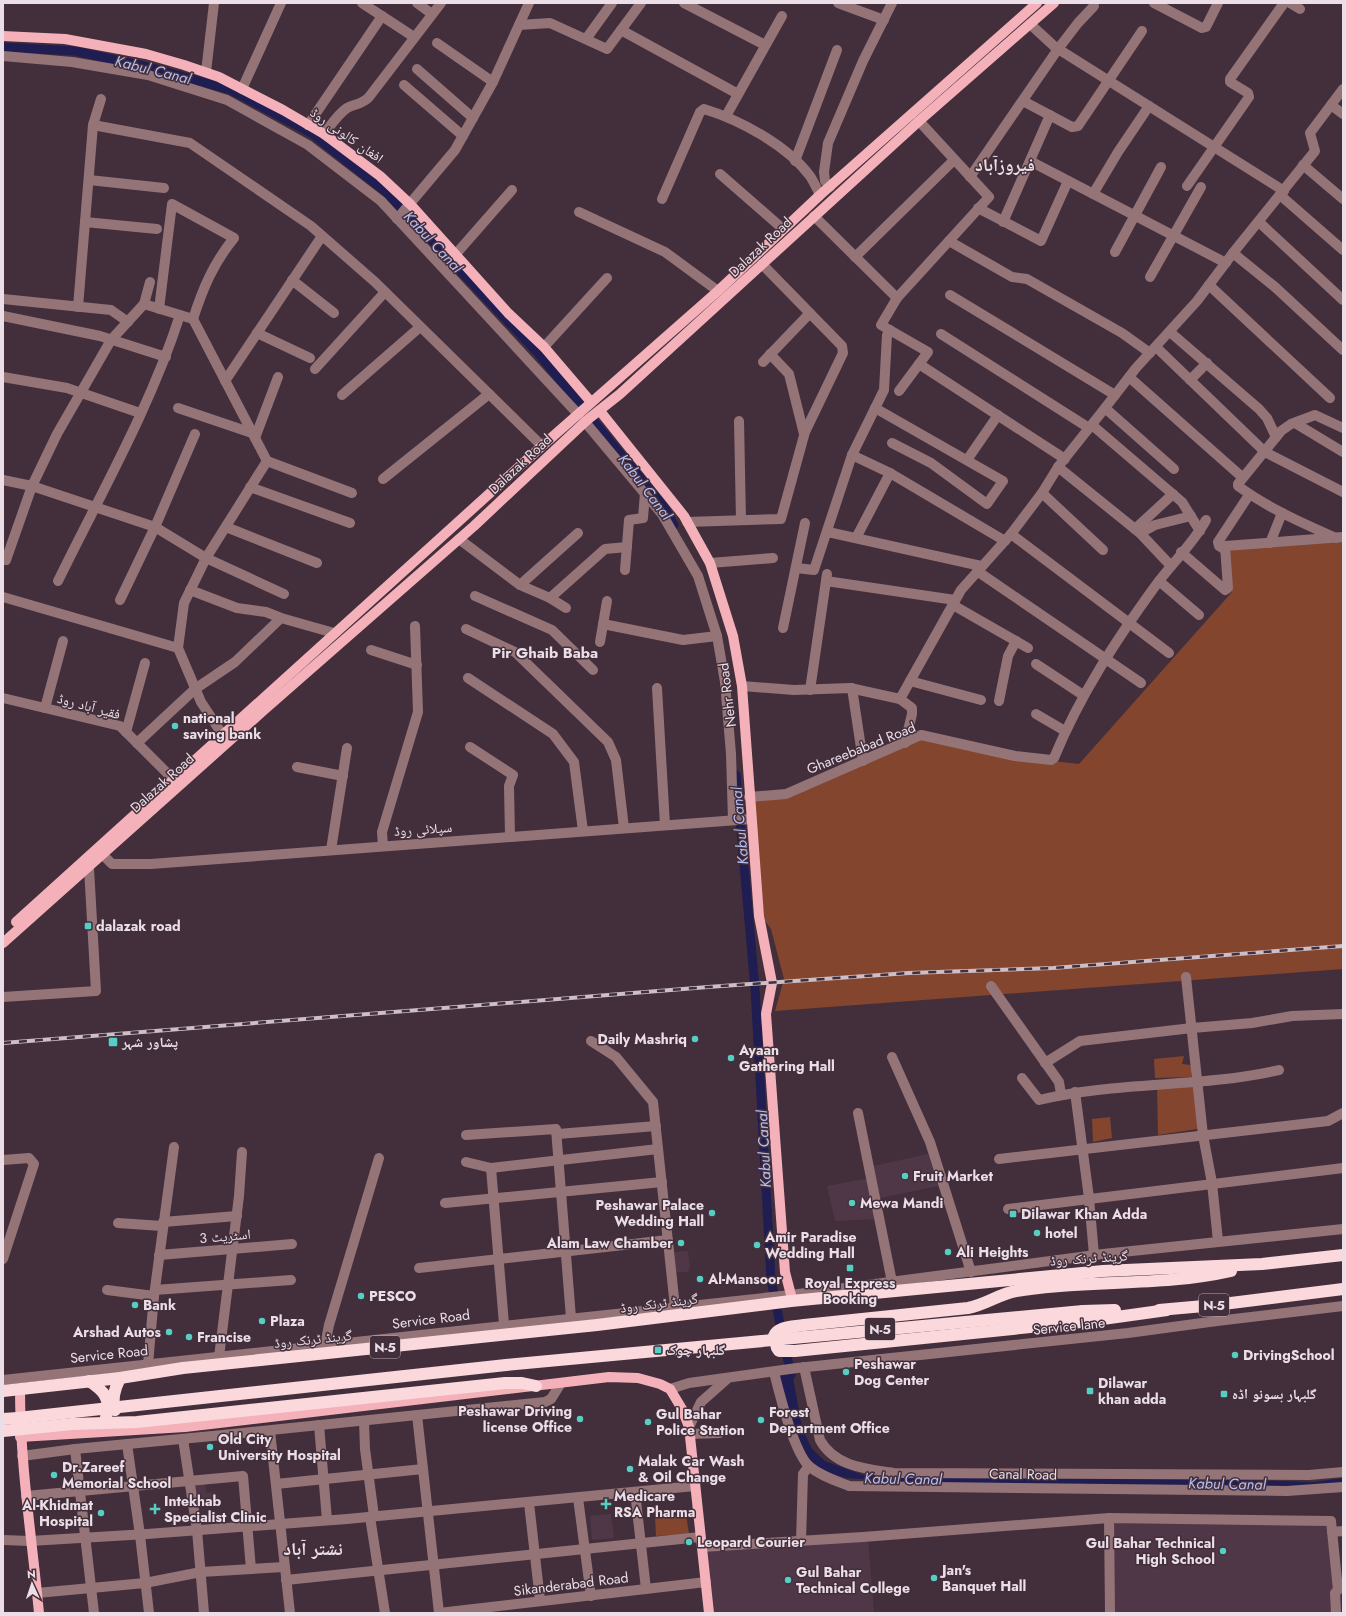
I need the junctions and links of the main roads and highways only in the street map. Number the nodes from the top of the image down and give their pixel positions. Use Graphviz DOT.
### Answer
graph roads {
  1 [pos="1037,3"];
  2 [pos="1054,3"];
  3 [pos="1021,17"];
  4 [pos="1030,24"];
  5 [pos="3,36"];
  6 [pos="590,403"];
  7 [pos="598,412"];
  8 [pos="332,635"];
  9 [pos="339,644"];
  10 [pos="211,751"];
  11 [pos="158,799"];
  12 [pos="85,868"];
  13 [pos="3,934"];
  14 [pos="3,943"];
  15 [pos="1343,1254"];
  16 [pos="1262,1264"];
  17 [pos="1343,1288"];
  18 [pos="788,1297"];
  19 [pos="1167,1310"];
  20 [pos="120,1378"];
  21 [pos="89,1381"];
  22 [pos="536,1386"];
  23 [pos="20,1389"];
  24 [pos="3,1391"];
  25 [pos="3,1420"];
  26 [pos="126,1422"];
  27 [pos="100,1423"];
  28 [pos="3,1431"];
  29 [pos="20,1433"];
  30 [pos="39,1613"];
  31 [pos="709,1613"];
  1 -- 3 [label="main road, Dalazak Road"];
  2 -- 4 [label="main road, Dalazak Road"];
  3 -- 4 [label="main road"];
  3 -- 6 [label="main road, Dalazak Road"];
  4 -- 7 [label="main road, Dalazak Road"];
  5 -- 6 [label="main road, افغان کالونی روڈ"];
  6 -- 8 [label="main road, Dalazak Road"];
  7 -- 9 [label="main road, Dalazak Road"];
  7 -- 18 [label="main road, Nehr Road"];
  8 -- 9 [label="main road"];
  8 -- 10 [label="main road, Dalazak Road"];
  9 -- 10 [label="main road, Dalazak Road"];
  10 -- 11 [label="main road, Dalazak Road"];
  10 -- 11 [label="main road, Dalazak Road"];
  11 -- 12 [label="main road, Dalazak Road"];
  12 -- 13 [label="main road, Dalazak Road"];
  12 -- 14 [label="main road, Dalazak Road"];
  15 -- 16 [label="highway, گرینڈ ٹرنک روڈ / N-5"];
  16 -- 18 [label="highway, گرینڈ ٹرنک روڈ / N-5"];
  16 -- 19 [label="highway"];
  17 -- 19 [label="highway, N-5"];
  18 -- 20 [label="highway, گرینڈ ٹرنک روڈ / N-5"];
  19 -- 25 [label="highway, N-5, bridge"];
  20 -- 21 [label="highway, گرینڈ ٹرنک روڈ / N-5"];
  20 -- 26 [label="highway"];
  21 -- 23 [label="highway, گرینڈ ٹرنک روڈ / N-5"];
  21 -- 27 [label="highway"];
  22 -- 26 [label="highway"];
  22 -- 29 [label="main road"];
  22 -- 31 [label="main road"];
  23 -- 24 [label="highway, گرینڈ ٹرنک روڈ / N-5"];
  23 -- 29 [label="main road"];
  26 -- 27 [label="highway"];
  27 -- 29 [label="highway"];
  28 -- 29 [label="highway"];
  29 -- 30 [label="main road"];
}
